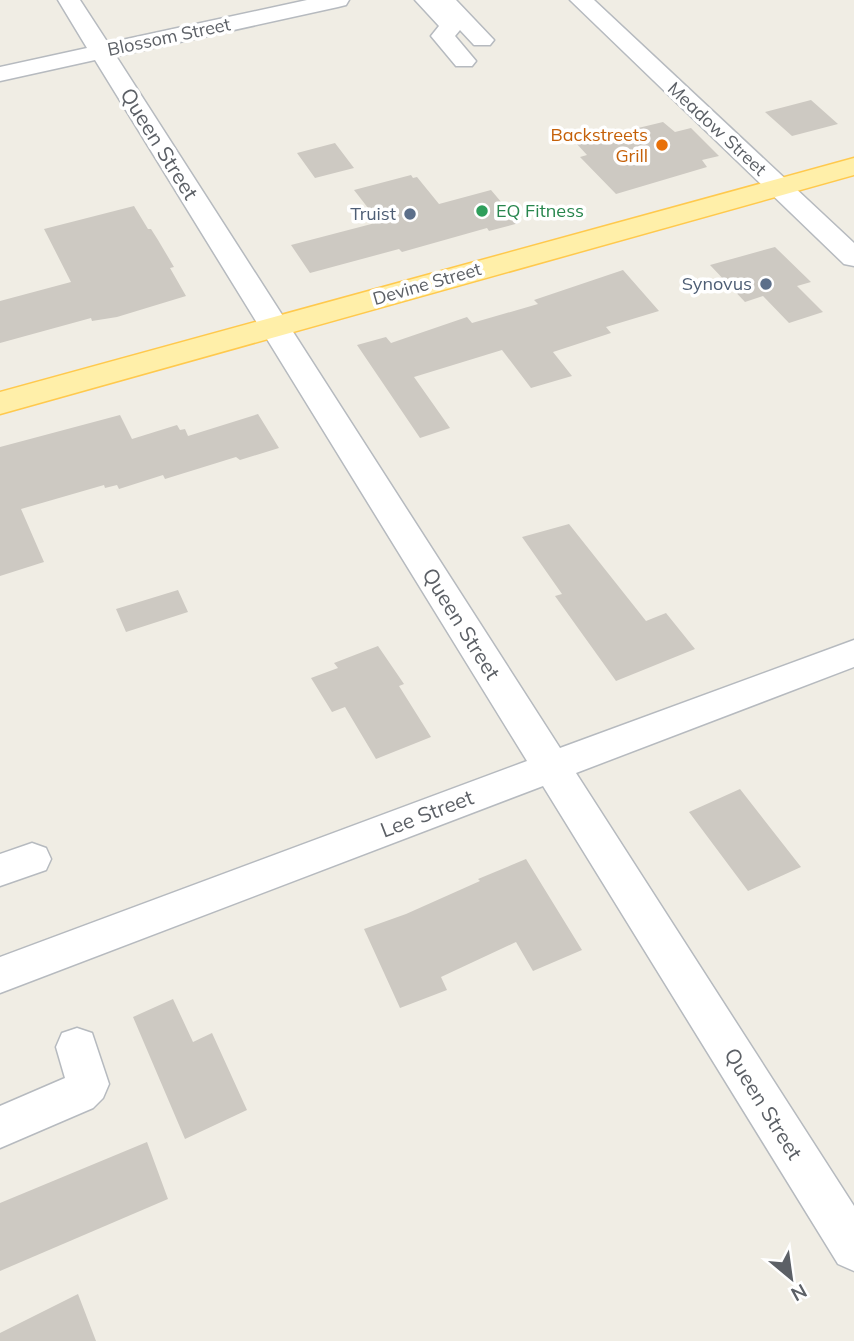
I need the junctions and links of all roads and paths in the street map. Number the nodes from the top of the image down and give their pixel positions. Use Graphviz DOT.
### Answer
graph roads {
  1 [pos="69,0"];
  2 [pos="338,0"];
  3 [pos="426,0"];
  4 [pos="444,0"];
  5 [pos="581,0"];
  6 [pos="482,40"];
  7 [pos="101,51"];
  8 [pos="464,61"];
  9 [pos="0,74"];
  10 [pos="854,166"];
  11 [pos="778,187"];
  12 [pos="854,258"];
  13 [pos="274,327"];
  14 [pos="0,403"];
  15 [pos="854,653"];
  16 [pos="551,767"];
  17 [pos="0,975"];
  18 [pos="77,1047"];
  19 [pos="0,1127"];
  20 [pos="854,1248"];
  1 -- 7 [label="street, Queen Street"];
  2 -- 7 [label="street, Blossom Street"];
  3 -- 8 [label="street"];
  4 -- 6 [label="street"];
  5 -- 11 [label="street, Meadow Street"];
  7 -- 9 [label="street, Blossom Street"];
  7 -- 13 [label="street, Queen Street"];
  10 -- 11 [label="main road, Devine Street"];
  11 -- 12 [label="street, Meadow Street"];
  11 -- 13 [label="main road, Devine Street"];
  13 -- 14 [label="main road, Devine Street"];
  13 -- 16 [label="street, Queen Street"];
  15 -- 16 [label="street, Lee Street"];
  16 -- 17 [label="street, Lee Street"];
  16 -- 20 [label="street, Queen Street"];
  18 -- 19 [label="street"];
}
